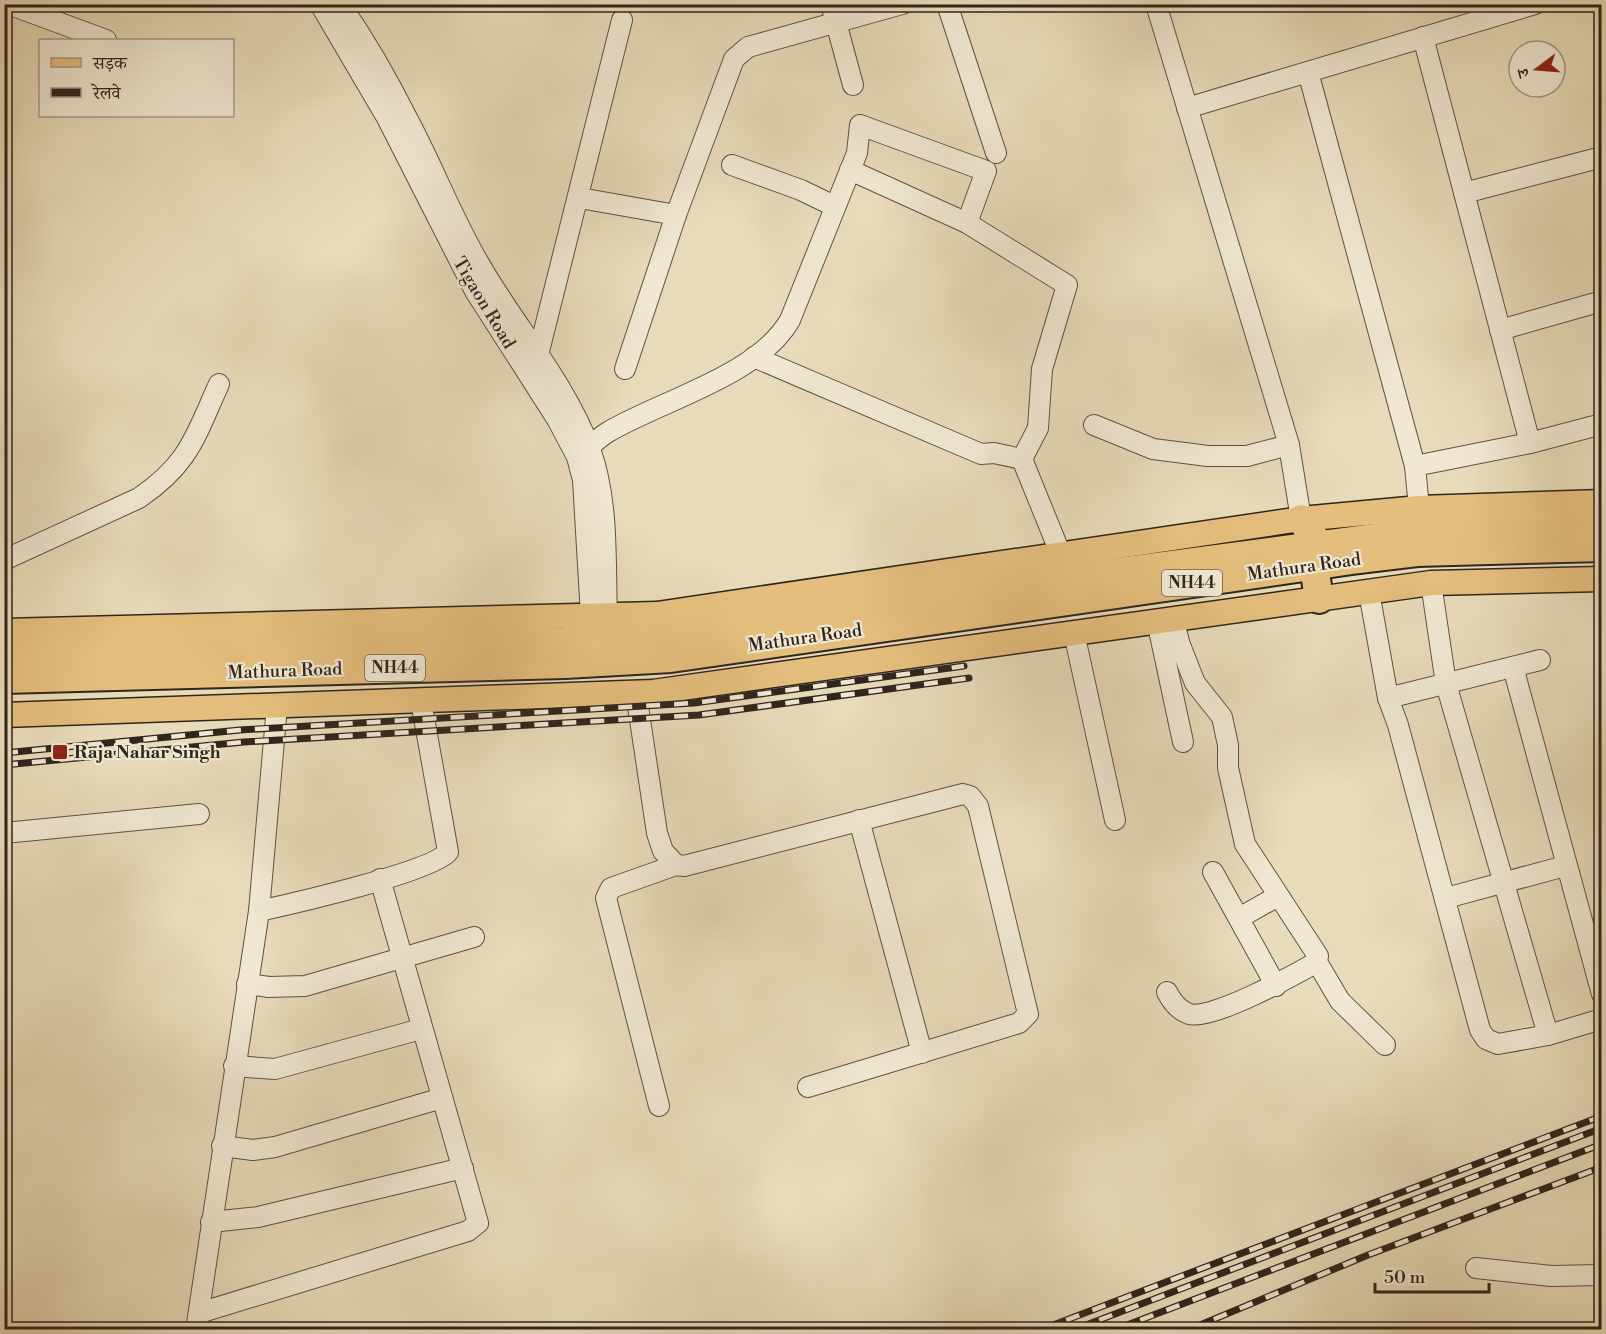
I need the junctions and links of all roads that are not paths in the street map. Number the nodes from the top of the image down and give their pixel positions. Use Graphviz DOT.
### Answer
graph roads {
  1 [pos="8,4"];
  2 [pos="320,4"];
  3 [pos="340,4"];
  4 [pos="902,4"];
  5 [pos="947,4"];
  6 [pos="1535,4"];
  7 [pos="1158,5"];
  8 [pos="834,14"];
  9 [pos="622,20"];
  10 [pos="1423,37"];
  11 [pos="103,39"];
  12 [pos="1308,72"];
  13 [pos="853,85"];
  14 [pos="384,94"];
  15 [pos="1187,108"];
  16 [pos="996,153"];
  17 [pos="1602,157"];
  18 [pos="732,165"];
  19 [pos="850,170"];
  20 [pos="1464,194"];
  21 [pos="580,198"];
  22 [pos="834,206"];
  23 [pos="676,215"];
  24 [pos="967,223"];
  25 [pos="1602,302"];
  26 [pos="1500,330"];
  27 [pos="538,355"];
  28 [pos="754,357"];
  29 [pos="625,369"];
  30 [pos="219,384"];
  31 [pos="1602,424"];
  32 [pos="1094,425"];
  33 [pos="1530,442"];
  34 [pos="1289,445"];
  35 [pos="583,453"];
  36 [pos="1022,459"];
  37 [pos="1416,466"];
  38 [pos="1602,502"];
  39 [pos="1419,508"];
  40 [pos="1463,518"];
  41 [pos="1301,519"];
  42 [pos="1602,524"];
  43 [pos="1602,547"];
  44 [pos="1061,555"];
  45 [pos="1317,556"];
  46 [pos="4,560"];
  47 [pos="1602,579"];
  48 [pos="1431,584"];
  49 [pos="1369,592"];
  50 [pos="1319,598"];
  51 [pos="599,616"];
  52 [pos="1165,620"];
  53 [pos="4,631"];
  54 [pos="779,631"];
  55 [pos="1074,633"];
  56 [pos="4,654"];
  57 [pos="1540,660"];
  58 [pos="1512,667"];
  59 [pos="4,680"];
  60 [pos="1446,684"];
  61 [pos="636,693"];
  62 [pos="1388,698"];
  63 [pos="421,701"];
  64 [pos="277,706"];
  65 [pos="4,715"];
  66 [pos="1183,742"];
  67 [pos="200,814"];
  68 [pos="859,820"];
  69 [pos="1115,820"];
  70 [pos="4,833"];
  71 [pos="676,866"];
  72 [pos="1565,866"];
  73 [pos="1213,872"];
  74 [pos="380,879"];
  75 [pos="1504,882"];
  76 [pos="1278,896"];
  77 [pos="1446,898"];
  78 [pos="259,911"];
  79 [pos="1239,918"];
  80 [pos="474,937"];
  81 [pos="401,957"];
  82 [pos="1317,962"];
  83 [pos="247,984"];
  84 [pos="1276,986"];
  85 [pos="1167,992"];
  86 [pos="1602,994"];
  87 [pos="1602,1019"];
  88 [pos="422,1029"];
  89 [pos="1548,1035"];
  90 [pos="1385,1046"];
  91 [pos="922,1053"];
  92 [pos="234,1066"];
  93 [pos="808,1087"];
  94 [pos="442,1098"];
  95 [pos="659,1106"];
  96 [pos="222,1146"];
  97 [pos="463,1168"];
  98 [pos="211,1222"];
  99 [pos="1476,1268"];
  100 [pos="1602,1275"];
  101 [pos="197,1321"];
  1 -- 11 [label="street"];
  2 -- 14 [label="street, Tigaon Road"];
  3 -- 14 [label="street, Tigaon Road"];
  4 -- 8 [label="street"];
  5 -- 16 [label="street"];
  6 -- 10 [label="street"];
  7 -- 15 [label="street"];
  8 -- 13 [label="street"];
  8 -- 23 [label="street"];
  9 -- 21 [label="street"];
  10 -- 12 [label="street"];
  10 -- 20 [label="street"];
  12 -- 15 [label="street"];
  12 -- 37 [label="street"];
  14 -- 27 [label="street, Tigaon Road"];
  14 -- 35 [label="street, Tigaon Road"];
  15 -- 34 [label="street"];
  17 -- 20 [label="street"];
  18 -- 22 [label="street"];
  19 -- 22 [label="street"];
  19 -- 24 [label="street"];
  19 -- 24 [label="street"];
  20 -- 26 [label="street"];
  21 -- 23 [label="street"];
  21 -- 27 [label="street"];
  22 -- 28 [label="street"];
  23 -- 29 [label="street"];
  24 -- 36 [label="street"];
  25 -- 26 [label="street"];
  26 -- 33 [label="street"];
  27 -- 35 [label="street, Tigaon Road"];
  28 -- 35 [label="street"];
  28 -- 36 [label="street"];
  30 -- 46 [label="street"];
  31 -- 33 [label="street"];
  32 -- 34 [label="street"];
  33 -- 37 [label="street"];
  34 -- 41 [label="street"];
  35 -- 51 [label="street, Tigaon Road"];
  36 -- 44 [label="street"];
  37 -- 39 [label="street"];
  38 -- 40 [label="main road"];
  39 -- 40 [label="main road"];
  39 -- 41 [label="main road"];
  40 -- 42 [label="highway, Mathura Road / NH44"];
  40 -- 45 [label="highway, Mathura Road / NH44"];
  41 -- 44 [label="main road"];
  41 -- 45 [label="highway"];
  43 -- 45 [label="highway, Mathura Road / NH44"];
  44 -- 51 [label="main road"];
  45 -- 50 [label="highway"];
  45 -- 54 [label="highway, Mathura Road / NH44"];
  47 -- 48 [label="main road"];
  48 -- 49 [label="main road"];
  48 -- 60 [label="street"];
  49 -- 50 [label="main road"];
  49 -- 62 [label="street"];
  50 -- 52 [label="main road"];
  51 -- 53 [label="main road"];
  52 -- 55 [label="main road"];
  52 -- 66 [label="street"];
  52 -- 76 [label="street"];
  54 -- 56 [label="highway, Mathura Road / NH44"];
  54 -- 59 [label="highway, Mathura Road / NH44"];
  55 -- 61 [label="main road"];
  55 -- 69 [label="street"];
  57 -- 58 [label="street"];
  58 -- 60 [label="street"];
  58 -- 72 [label="street"];
  60 -- 62 [label="street"];
  60 -- 75 [label="street"];
  61 -- 63 [label="main road"];
  61 -- 71 [label="street"];
  62 -- 77 [label="street"];
  63 -- 64 [label="main road"];
  63 -- 74 [label="street"];
  64 -- 65 [label="main road"];
  64 -- 78 [label="street"];
  67 -- 70 [label="street"];
  68 -- 71 [label="street"];
  68 -- 91 [label="street"];
  68 -- 91 [label="street"];
  71 -- 95 [label="street"];
  72 -- 75 [label="street"];
  72 -- 86 [label="street"];
  73 -- 79 [label="street"];
  74 -- 78 [label="street"];
  74 -- 81 [label="street"];
  75 -- 77 [label="street"];
  75 -- 89 [label="street"];
  76 -- 79 [label="street"];
  76 -- 82 [label="street"];
  77 -- 89 [label="street"];
  78 -- 83 [label="street"];
  79 -- 84 [label="street"];
  80 -- 81 [label="street"];
  81 -- 83 [label="street"];
  81 -- 88 [label="street"];
  82 -- 84 [label="street"];
  82 -- 90 [label="street"];
  83 -- 92 [label="street"];
  84 -- 85 [label="street"];
  87 -- 89 [label="street"];
  88 -- 92 [label="street"];
  88 -- 94 [label="street"];
  91 -- 93 [label="street"];
  92 -- 96 [label="street"];
  94 -- 96 [label="street"];
  94 -- 97 [label="street"];
  96 -- 98 [label="street"];
  97 -- 98 [label="street"];
  97 -- 101 [label="street"];
  98 -- 101 [label="street"];
  99 -- 100 [label="street"];
}
